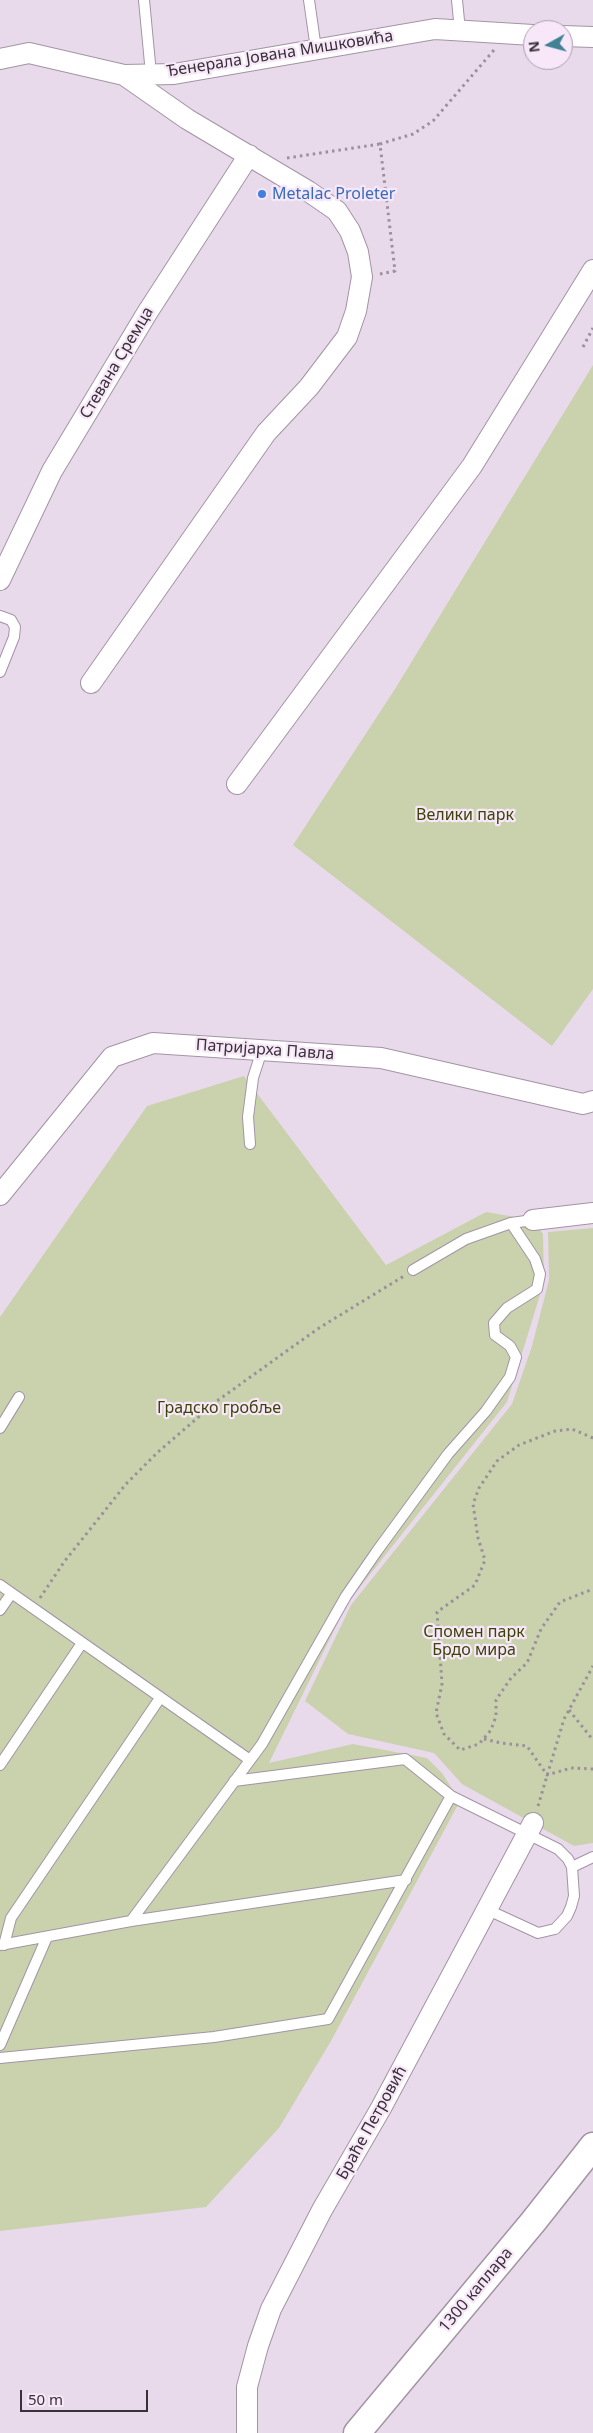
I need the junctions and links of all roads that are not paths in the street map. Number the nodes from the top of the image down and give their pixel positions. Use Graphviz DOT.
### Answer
graph roads {
  1 [pos="144,0"];
  2 [pos="309,0"];
  3 [pos="457,0"];
  4 [pos="460,31"];
  5 [pos="523,35"];
  6 [pos="573,36"];
  7 [pos="593,36"];
  8 [pos="316,49"];
  9 [pos="0,60"];
  10 [pos="151,74"];
  11 [pos="124,75"];
  12 [pos="255,158"];
  13 [pos="593,270"];
  14 [pos="0,580"];
  15 [pos="0,616"];
  16 [pos="0,672"];
  17 [pos="91,683"];
  18 [pos="237,784"];
  19 [pos="262,1050"];
  20 [pos="593,1101"];
  21 [pos="250,1144"];
  22 [pos="0,1195"];
  23 [pos="593,1213"];
  24 [pos="533,1220"];
  25 [pos="511,1223"];
  26 [pos="413,1270"];
  27 [pos="20,1397"];
  28 [pos="0,1428"];
  29 [pos="0,1585"];
  30 [pos="11,1594"];
  31 [pos="0,1610"];
  32 [pos="82,1643"];
  33 [pos="160,1698"];
  34 [pos="250,1760"];
  35 [pos="0,1765"];
  36 [pos="234,1781"];
  37 [pos="451,1796"];
  38 [pos="530,1828"];
  39 [pos="593,1857"];
  40 [pos="572,1867"];
  41 [pos="406,1880"];
  42 [pos="488,1910"];
  43 [pos="131,1921"];
  44 [pos="47,1937"];
  45 [pos="2,1945"];
  46 [pos="0,2046"];
  47 [pos="0,2058"];
  48 [pos="593,2146"];
  49 [pos="247,2433"];
  50 [pos="357,2433"];
  1 -- 10 [label="lane"];
  2 -- 8 [label="lane"];
  3 -- 4 [label="lane"];
  4 -- 5 [label="street, Ђенерала Јована Мишковића"];
  4 -- 8 [label="street, Ђенерала Јована Мишковића"];
  6 -- 7 [label="street"];
  8 -- 10 [label="street, Ђенерала Јована Мишковића"];
  9 -- 11 [label="street, Ђенерала Јована Мишковића"];
  10 -- 11 [label="street, Ђенерала Јована Мишковића"];
  11 -- 12 [label="street"];
  12 -- 14 [label="street, Стевана Сремца"];
  12 -- 17 [label="street"];
  13 -- 18 [label="street"];
  15 -- 16 [label="lane"];
  19 -- 20 [label="street, Патријарха Павла"];
  19 -- 21 [label="lane"];
  19 -- 22 [label="street, Патријарха Павла"];
  23 -- 24 [label="street"];
  24 -- 25 [label="lane"];
  25 -- 26 [label="lane"];
  25 -- 34 [label="lane"];
  27 -- 28 [label="lane"];
  29 -- 30 [label="lane"];
  30 -- 31 [label="lane"];
  30 -- 32 [label="lane"];
  32 -- 33 [label="lane"];
  32 -- 35 [label="lane"];
  33 -- 34 [label="lane"];
  33 -- 45 [label="lane"];
  34 -- 36 [label="lane"];
  36 -- 37 [label="lane"];
  36 -- 43 [label="lane"];
  37 -- 38 [label="lane"];
  37 -- 41 [label="lane"];
  38 -- 40 [label="lane"];
  38 -- 42 [label="street, Браће Петровић"];
  39 -- 40 [label="lane"];
  40 -- 42 [label="lane"];
  41 -- 43 [label="lane"];
  41 -- 47 [label="lane"];
  42 -- 49 [label="street, Браће Петровић"];
  43 -- 44 [label="lane"];
  44 -- 45 [label="lane"];
  44 -- 46 [label="lane"];
  48 -- 50 [label="street, 1300 каплара"];
}
